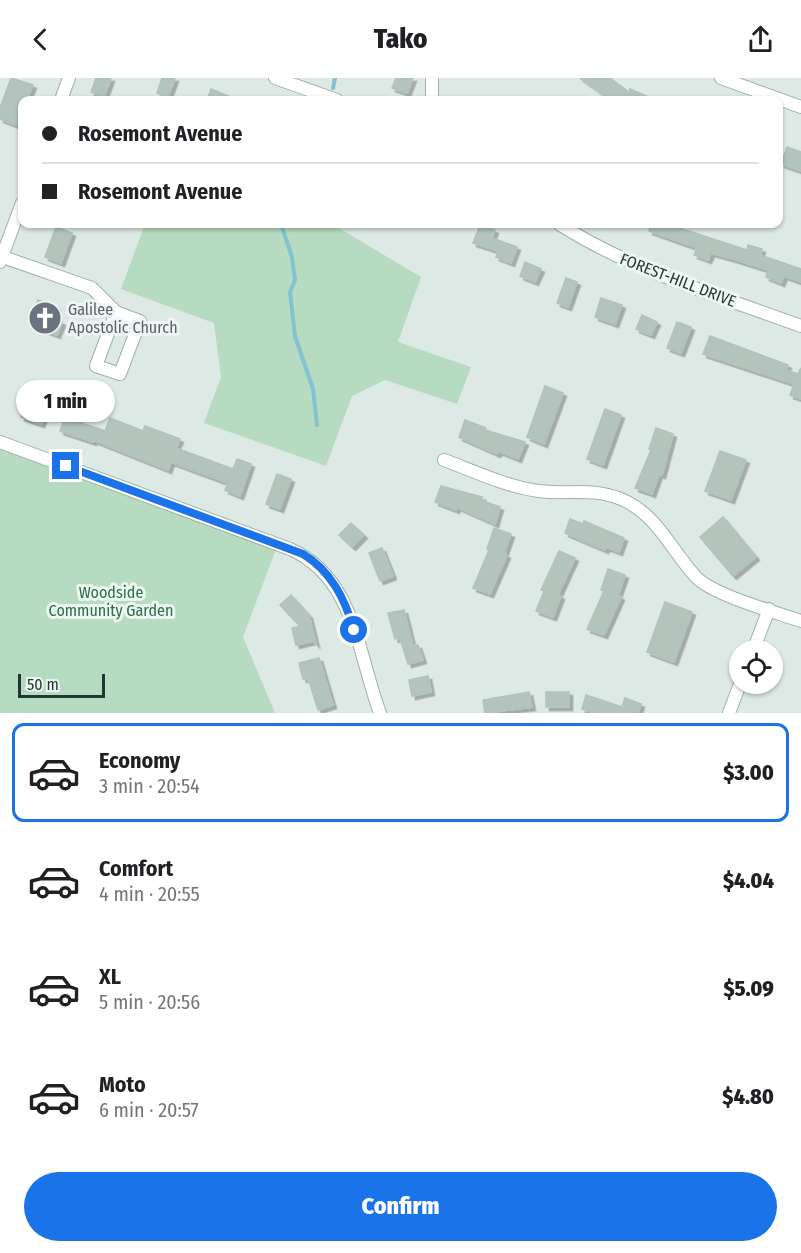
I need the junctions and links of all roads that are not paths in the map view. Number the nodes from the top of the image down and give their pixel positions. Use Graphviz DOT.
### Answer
graph roads {
  1 [pos="69,78"];
  2 [pos="275,78"];
  3 [pos="432,78"];
  4 [pos="721,78"];
  5 [pos="62,96"];
  6 [pos="326,96"];
  7 [pos="432,96"];
  8 [pos="771,96"];
  9 [pos="783,100"];
  10 [pos="801,107"];
  11 [pos="18,214"];
  12 [pos="566,228"];
  13 [pos="1,259"];
  14 [pos="116,312"];
  15 [pos="801,326"];
  16 [pos="0,442"];
  17 [pos="444,460"];
  18 [pos="769,609"];
  19 [pos="801,621"];
  20 [pos="757,640"];
  21 [pos="736,694"];
  22 [pos="380,713"];
  23 [pos="729,713"];
  1 -- 5 [label="street"];
  2 -- 6 [label="street"];
  3 -- 7 [label="street"];
  4 -- 8 [label="street"];
  9 -- 10 [label="street"];
  11 -- 13 [label="street"];
  12 -- 15 [label="street, FOREST-HILL DRIVE"];
  13 -- 14 [label="street"];
  14 -- 14 [label="street"];
  16 -- 22 [label="street"];
  17 -- 18 [label="street"];
  18 -- 19 [label="street"];
  18 -- 20 [label="street"];
  21 -- 23 [label="street"];
}
